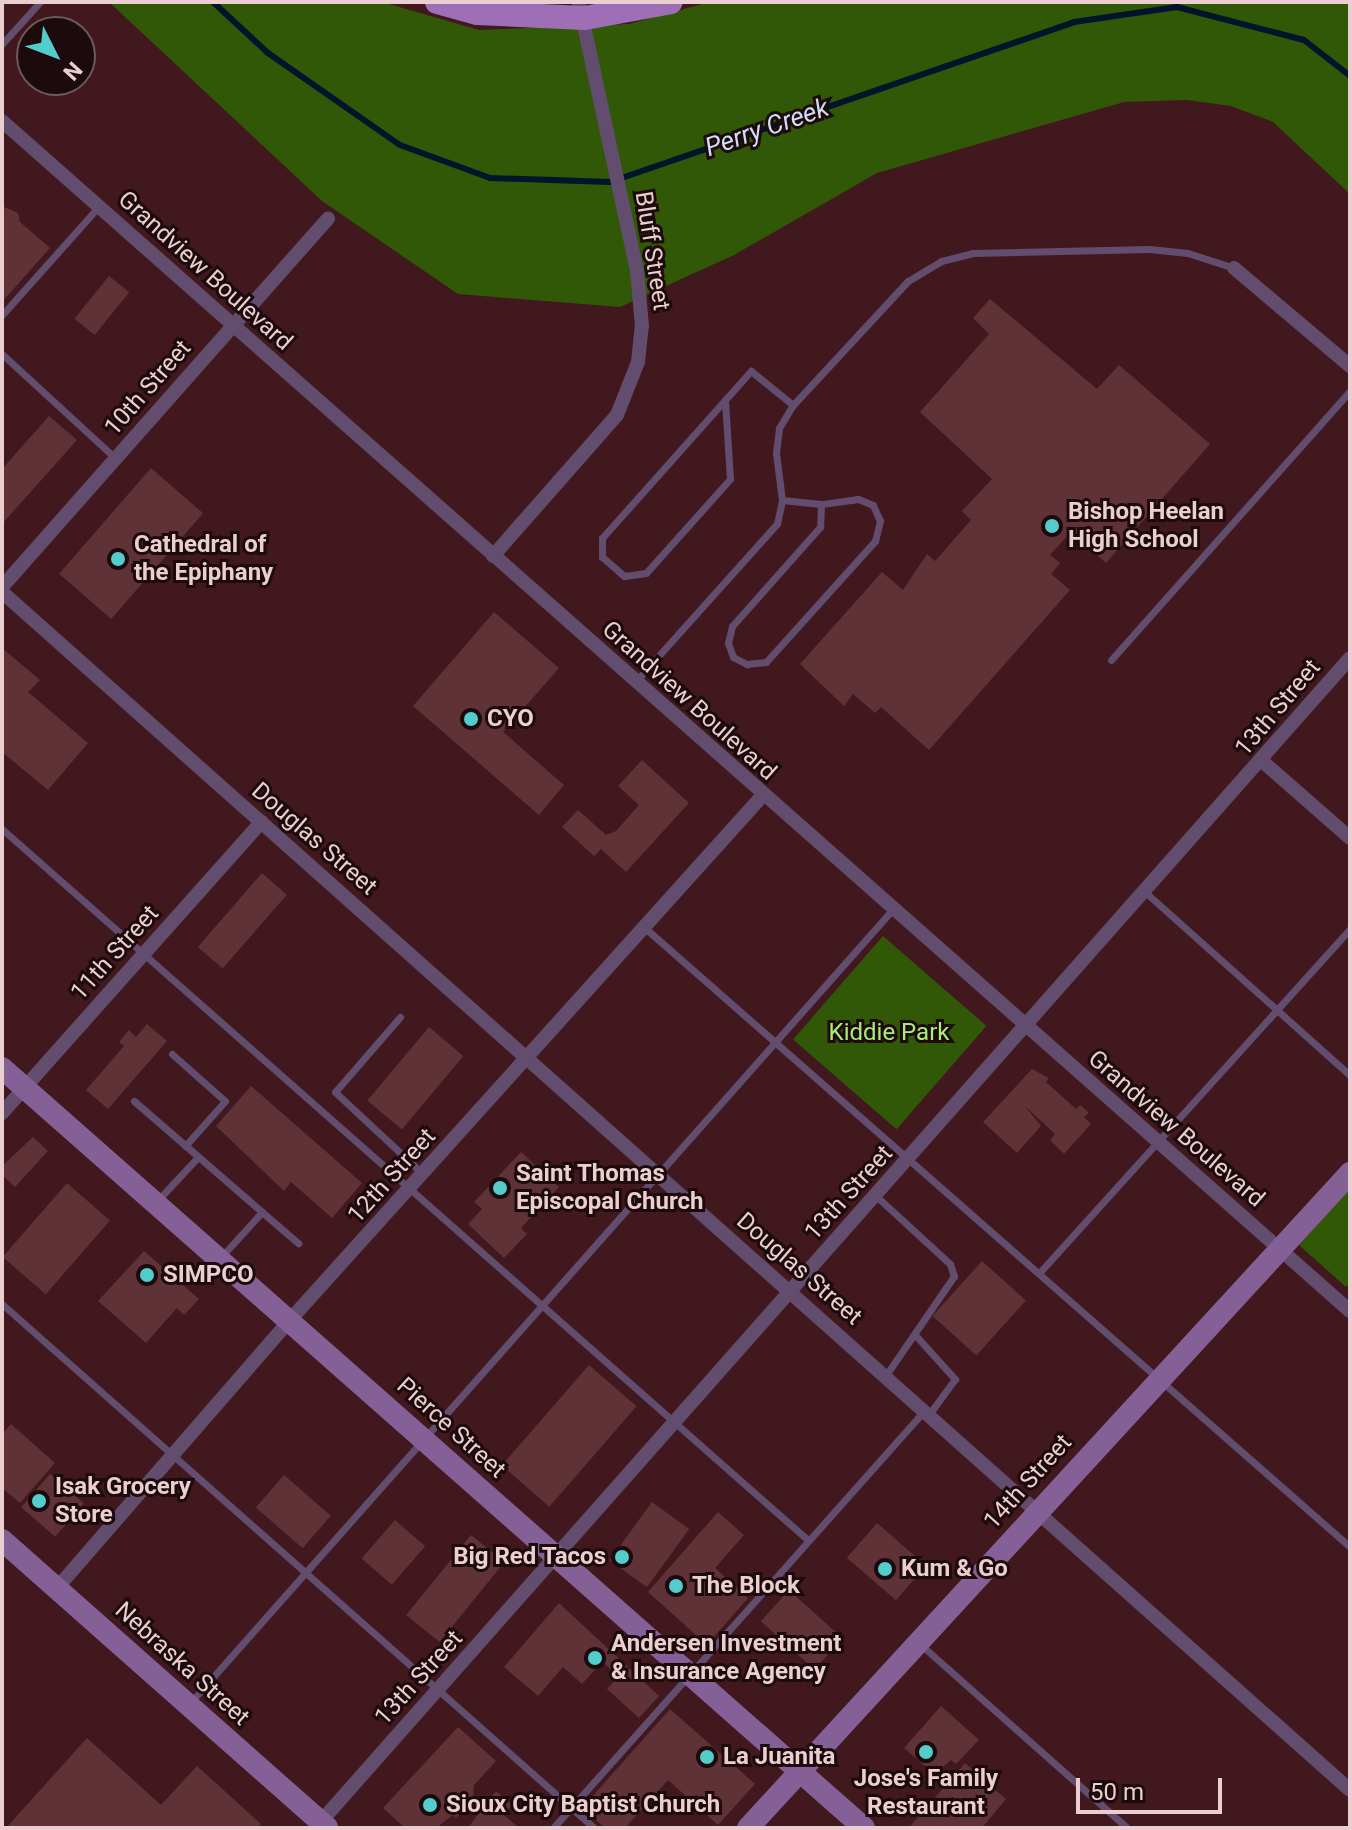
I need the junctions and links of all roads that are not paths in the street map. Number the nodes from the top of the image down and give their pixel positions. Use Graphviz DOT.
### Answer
graph roads {
  1 [pos="40,2"];
  2 [pos="437,2"];
  3 [pos="671,2"];
  4 [pos="582,10"];
  5 [pos="2,44"];
  6 [pos="2,121"];
  7 [pos="99,206"];
  8 [pos="328,219"];
  9 [pos="1234,268"];
  10 [pos="2,315"];
  11 [pos="233,326"];
  12 [pos="2,354"];
  13 [pos="1350,366"];
  14 [pos="1350,391"];
  15 [pos="725,400"];
  16 [pos="793,405"];
  17 [pos="116,458"];
  18 [pos="782,500"];
  19 [pos="821,504"];
  20 [pos="493,556"];
  21 [pos="2,590"];
  22 [pos="1350,658"];
  23 [pos="1111,660"];
  24 [pos="635,682"];
  25 [pos="1262,761"];
  26 [pos="763,795"];
  27 [pos="261,822"];
  28 [pos="2,829"];
  29 [pos="1350,838"];
  30 [pos="1145,892"];
  31 [pos="892,910"];
  32 [pos="645,928"];
  33 [pos="1350,929"];
  34 [pos="143,955"];
  35 [pos="1278,1011"];
  36 [pos="400,1017"];
  37 [pos="1027,1029"];
  38 [pos="776,1040"];
  39 [pos="172,1054"];
  40 [pos="529,1057"];
  41 [pos="2,1068"];
  42 [pos="1350,1075"];
  43 [pos="24,1088"];
  44 [pos="134,1101"];
  45 [pos="2,1113"];
  46 [pos="1159,1141"];
  47 [pos="185,1146"];
  48 [pos="198,1157"];
  49 [pos="908,1159"];
  50 [pos="1350,1173"];
  51 [pos="423,1174"];
  52 [pos="658,1175"];
  53 [pos="410,1190"];
  54 [pos="876,1196"];
  55 [pos="156,1203"];
  56 [pos="262,1212"];
  57 [pos="298,1243"];
  58 [pos="1280,1249"];
  59 [pos="219,1258"];
  60 [pos="1040,1272"];
  61 [pos="790,1292"];
  62 [pos="2,1304"];
  63 [pos="539,1308"];
  64 [pos="1350,1311"];
  65 [pos="290,1320"];
  66 [pos="917,1337"];
  67 [pos="886,1375"];
  68 [pos="1158,1378"];
  69 [pos="928,1411"];
  70 [pos="673,1424"];
  71 [pos="424,1438"];
  72 [pos="174,1457"];
  73 [pos="1036,1512"];
  74 [pos="2,1540"];
  75 [pos="808,1540"];
  76 [pos="1350,1547"];
  77 [pos="558,1557"];
  78 [pos="306,1572"];
  79 [pos="57,1588"];
  80 [pos="918,1642"];
  81 [pos="689,1674"];
  82 [pos="438,1691"];
  83 [pos="189,1705"];
  84 [pos="799,1771"];
  85 [pos="1350,1790"];
  86 [pos="572,1808"];
  87 [pos="320,1826"];
  88 [pos="553,1828"];
  89 [pos="594,1828"];
  90 [pos="748,1828"];
  91 [pos="864,1828"];
  92 [pos="1127,1828"];
  1 -- 5 [label="lane"];
  2 -- 4 [label="main road"];
  3 -- 4 [label="main road"];
  4 -- 20 [label="street, Bluff Street"];
  6 -- 7 [label="street, Grandview Boulevard"];
  7 -- 10 [label="lane"];
  7 -- 11 [label="street, Grandview Boulevard"];
  8 -- 11 [label="street, 10th Street"];
  9 -- 13 [label="street"];
  9 -- 16 [label="lane"];
  11 -- 17 [label="street, 10th Street"];
  11 -- 20 [label="street, Grandview Boulevard"];
  12 -- 17 [label="lane"];
  14 -- 23 [label="lane"];
  15 -- 15 [label="lane"];
  15 -- 16 [label="lane"];
  16 -- 18 [label="lane"];
  17 -- 21 [label="street, 10th Street"];
  18 -- 19 [label="lane"];
  18 -- 24 [label="lane"];
  19 -- 19 [label="lane"];
  20 -- 24 [label="street, Grandview Boulevard"];
  21 -- 27 [label="street, Douglas Street"];
  22 -- 25 [label="street, 13th Street"];
  24 -- 26 [label="street, Grandview Boulevard"];
  25 -- 29 [label="street"];
  25 -- 30 [label="street, 13th Street"];
  26 -- 31 [label="street, Grandview Boulevard"];
  26 -- 32 [label="street, 12th Street"];
  27 -- 34 [label="street, 11th Street"];
  27 -- 40 [label="street, Douglas Street"];
  28 -- 34 [label="lane"];
  30 -- 35 [label="lane"];
  30 -- 37 [label="street, 13th Street"];
  31 -- 37 [label="street, Grandview Boulevard"];
  31 -- 38 [label="lane"];
  32 -- 38 [label="lane"];
  32 -- 40 [label="street, 12th Street"];
  33 -- 35 [label="lane"];
  34 -- 43 [label="street, 11th Street"];
  34 -- 53 [label="lane"];
  35 -- 42 [label="lane"];
  35 -- 46 [label="lane"];
  36 -- 51 [label="lane"];
  37 -- 46 [label="street, Grandview Boulevard"];
  37 -- 49 [label="street, 13th Street"];
  38 -- 49 [label="lane"];
  38 -- 52 [label="lane"];
  39 -- 47 [label="lane"];
  40 -- 51 [label="street, 12th Street"];
  40 -- 52 [label="street, Douglas Street"];
  41 -- 43 [label="main road, Pierce Street"];
  43 -- 45 [label="street, 11th Street"];
  43 -- 55 [label="main road, Pierce Street"];
  44 -- 47 [label="lane"];
  46 -- 58 [label="street, Grandview Boulevard"];
  46 -- 60 [label="lane"];
  47 -- 48 [label="lane"];
  48 -- 55 [label="lane"];
  48 -- 56 [label="lane"];
  49 -- 54 [label="street, 13th Street"];
  49 -- 60 [label="lane"];
  50 -- 58 [label="main road, 14th Street"];
  51 -- 53 [label="street, 12th Street"];
  52 -- 61 [label="street, Douglas Street"];
  52 -- 63 [label="lane"];
  53 -- 63 [label="lane"];
  53 -- 65 [label="street, 12th Street"];
  54 -- 61 [label="street, 13th Street"];
  54 -- 66 [label="lane"];
  55 -- 59 [label="main road, Pierce Street"];
  56 -- 57 [label="lane"];
  56 -- 59 [label="lane"];
  58 -- 64 [label="street, Grandview Boulevard"];
  58 -- 68 [label="main road, 14th Street"];
  59 -- 65 [label="main road, Pierce Street"];
  60 -- 68 [label="lane"];
  61 -- 67 [label="street, Douglas Street"];
  61 -- 70 [label="street, 13th Street"];
  62 -- 72 [label="lane"];
  63 -- 70 [label="lane"];
  63 -- 71 [label="lane"];
  65 -- 71 [label="main road, Pierce Street"];
  65 -- 72 [label="street, 12th Street"];
  66 -- 67 [label="lane"];
  66 -- 69 [label="lane"];
  67 -- 69 [label="street, Douglas Street"];
  68 -- 73 [label="main road, 14th Street"];
  68 -- 76 [label="lane"];
  69 -- 73 [label="street, Douglas Street"];
  69 -- 75 [label="lane"];
  70 -- 75 [label="lane"];
  70 -- 77 [label="street, 13th Street"];
  71 -- 77 [label="main road, Pierce Street"];
  71 -- 78 [label="lane"];
  72 -- 78 [label="lane"];
  72 -- 79 [label="street, 12th Street"];
  73 -- 80 [label="main road, 14th Street"];
  73 -- 85 [label="street, Douglas Street"];
  74 -- 79 [label="main road, Nebraska Street"];
  75 -- 81 [label="lane"];
  77 -- 81 [label="main road, Pierce Street"];
  77 -- 82 [label="street, 13th Street"];
  78 -- 82 [label="lane"];
  78 -- 83 [label="lane"];
  79 -- 83 [label="main road, Nebraska Street"];
  80 -- 84 [label="main road, 14th Street"];
  80 -- 92 [label="lane"];
  81 -- 84 [label="main road, Pierce Street"];
  81 -- 86 [label="lane"];
  82 -- 86 [label="lane"];
  82 -- 87 [label="street, 13th Street"];
  83 -- 87 [label="main road, Nebraska Street"];
  84 -- 90 [label="main road, 14th Street"];
  84 -- 91 [label="main road, Pierce Street"];
  86 -- 88 [label="lane"];
  86 -- 89 [label="lane"];
}
